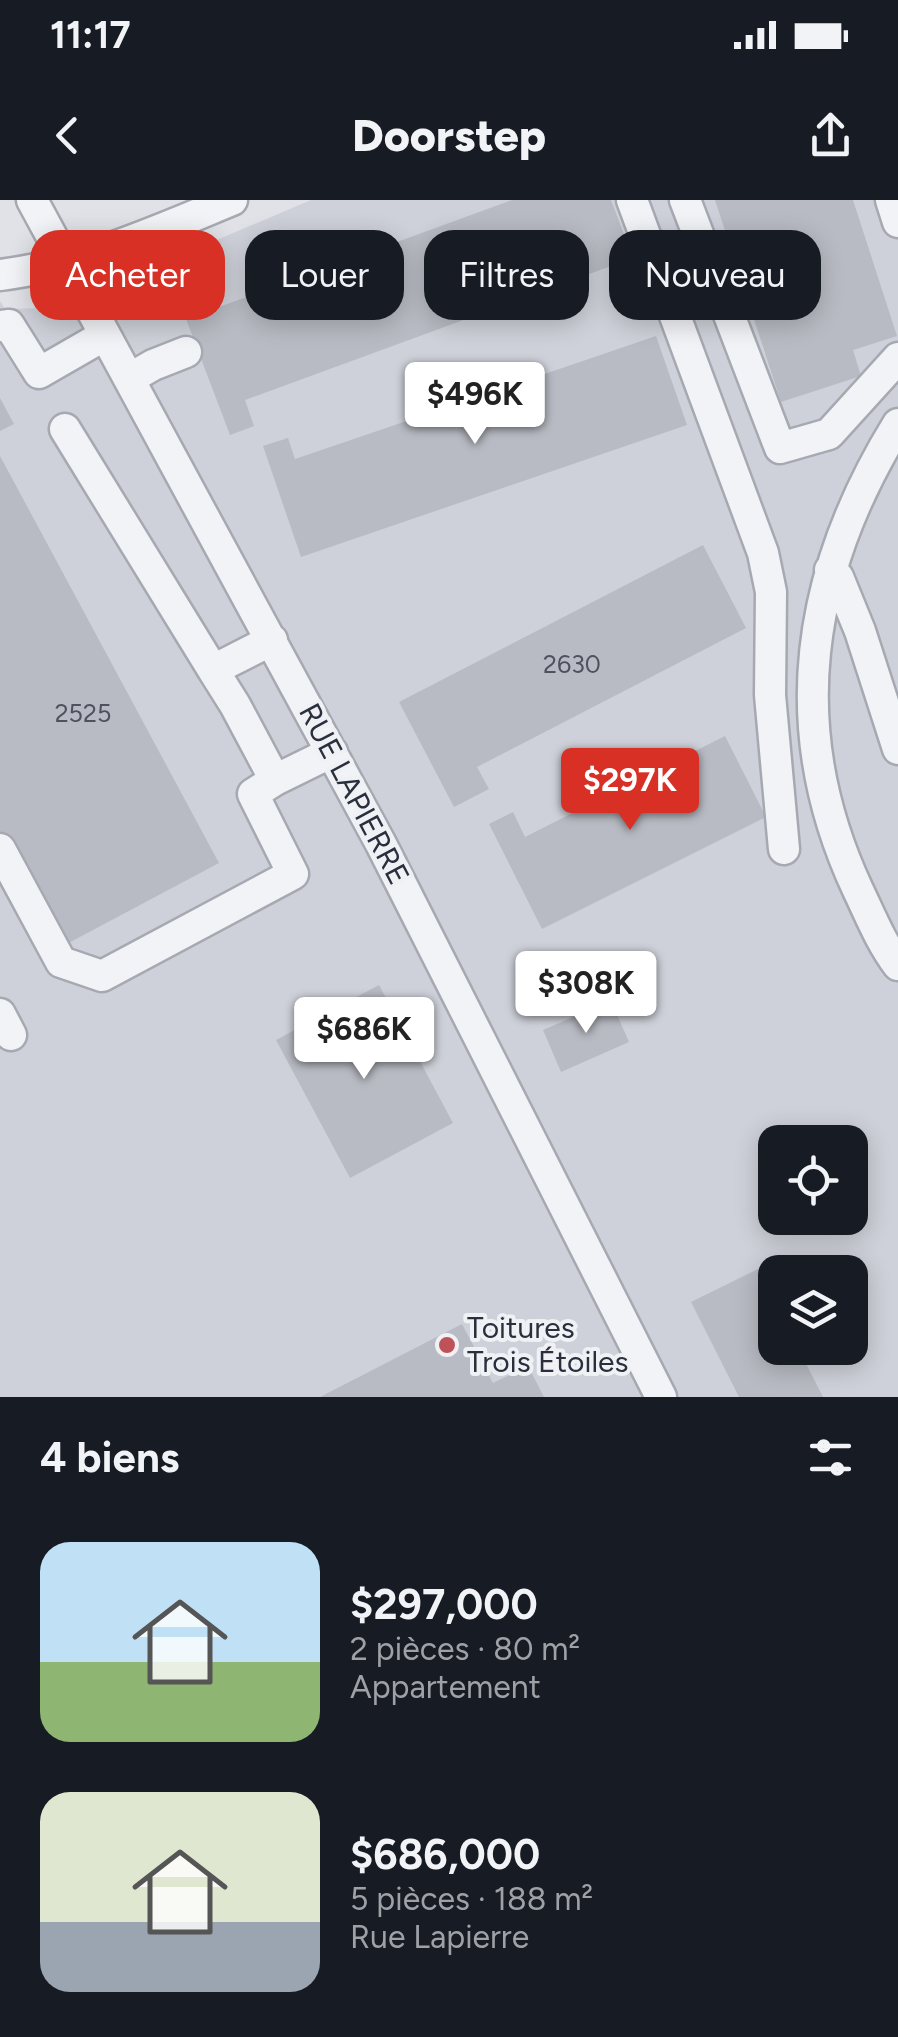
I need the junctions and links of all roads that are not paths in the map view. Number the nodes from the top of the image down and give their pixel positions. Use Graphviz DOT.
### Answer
graph roads {
  1 [pos="32,200"];
  2 [pos="232,200"];
  3 [pos="632,200"];
  4 [pos="684,200"];
  5 [pos="891,200"];
  6 [pos="898,222"];
  7 [pos="48,230"];
  8 [pos="156,230"];
  9 [pos="30,270"];
  10 [pos="0,275"];
  11 [pos="97,320"];
  12 [pos="0,326"];
  13 [pos="105,335"];
  14 [pos="186,352"];
  15 [pos="898,358"];
  16 [pos="129,379"];
  17 [pos="898,424"];
  18 [pos="65,429"];
  19 [pos="830,570"];
  20 [pos="272,640"];
  21 [pos="213,670"];
  22 [pos="898,749"];
  23 [pos="332,752"];
  24 [pos="275,780"];
  25 [pos="0,849"];
  26 [pos="784,849"];
  27 [pos="898,965"];
  28 [pos="661,1397"];
  1 -- 7 [label="street, RUE LAPIERRE"];
  2 -- 8 [label="street"];
  3 -- 26 [label="street"];
  4 -- 15 [label="street"];
  5 -- 6 [label="street"];
  9 -- 10 [label="street"];
  11 -- 13 [label="street, RUE LAPIERRE"];
  12 -- 13 [label="street"];
  13 -- 16 [label="street, RUE LAPIERRE"];
  14 -- 16 [label="street"];
  16 -- 20 [label="street, RUE LAPIERRE"];
  17 -- 19 [label="street"];
  18 -- 21 [label="street"];
  19 -- 22 [label="street"];
  19 -- 27 [label="street"];
  20 -- 21 [label="street"];
  20 -- 23 [label="street, RUE LAPIERRE"];
  21 -- 24 [label="street"];
  23 -- 24 [label="street"];
  23 -- 28 [label="street, RUE LAPIERRE"];
  24 -- 25 [label="street"];
}
